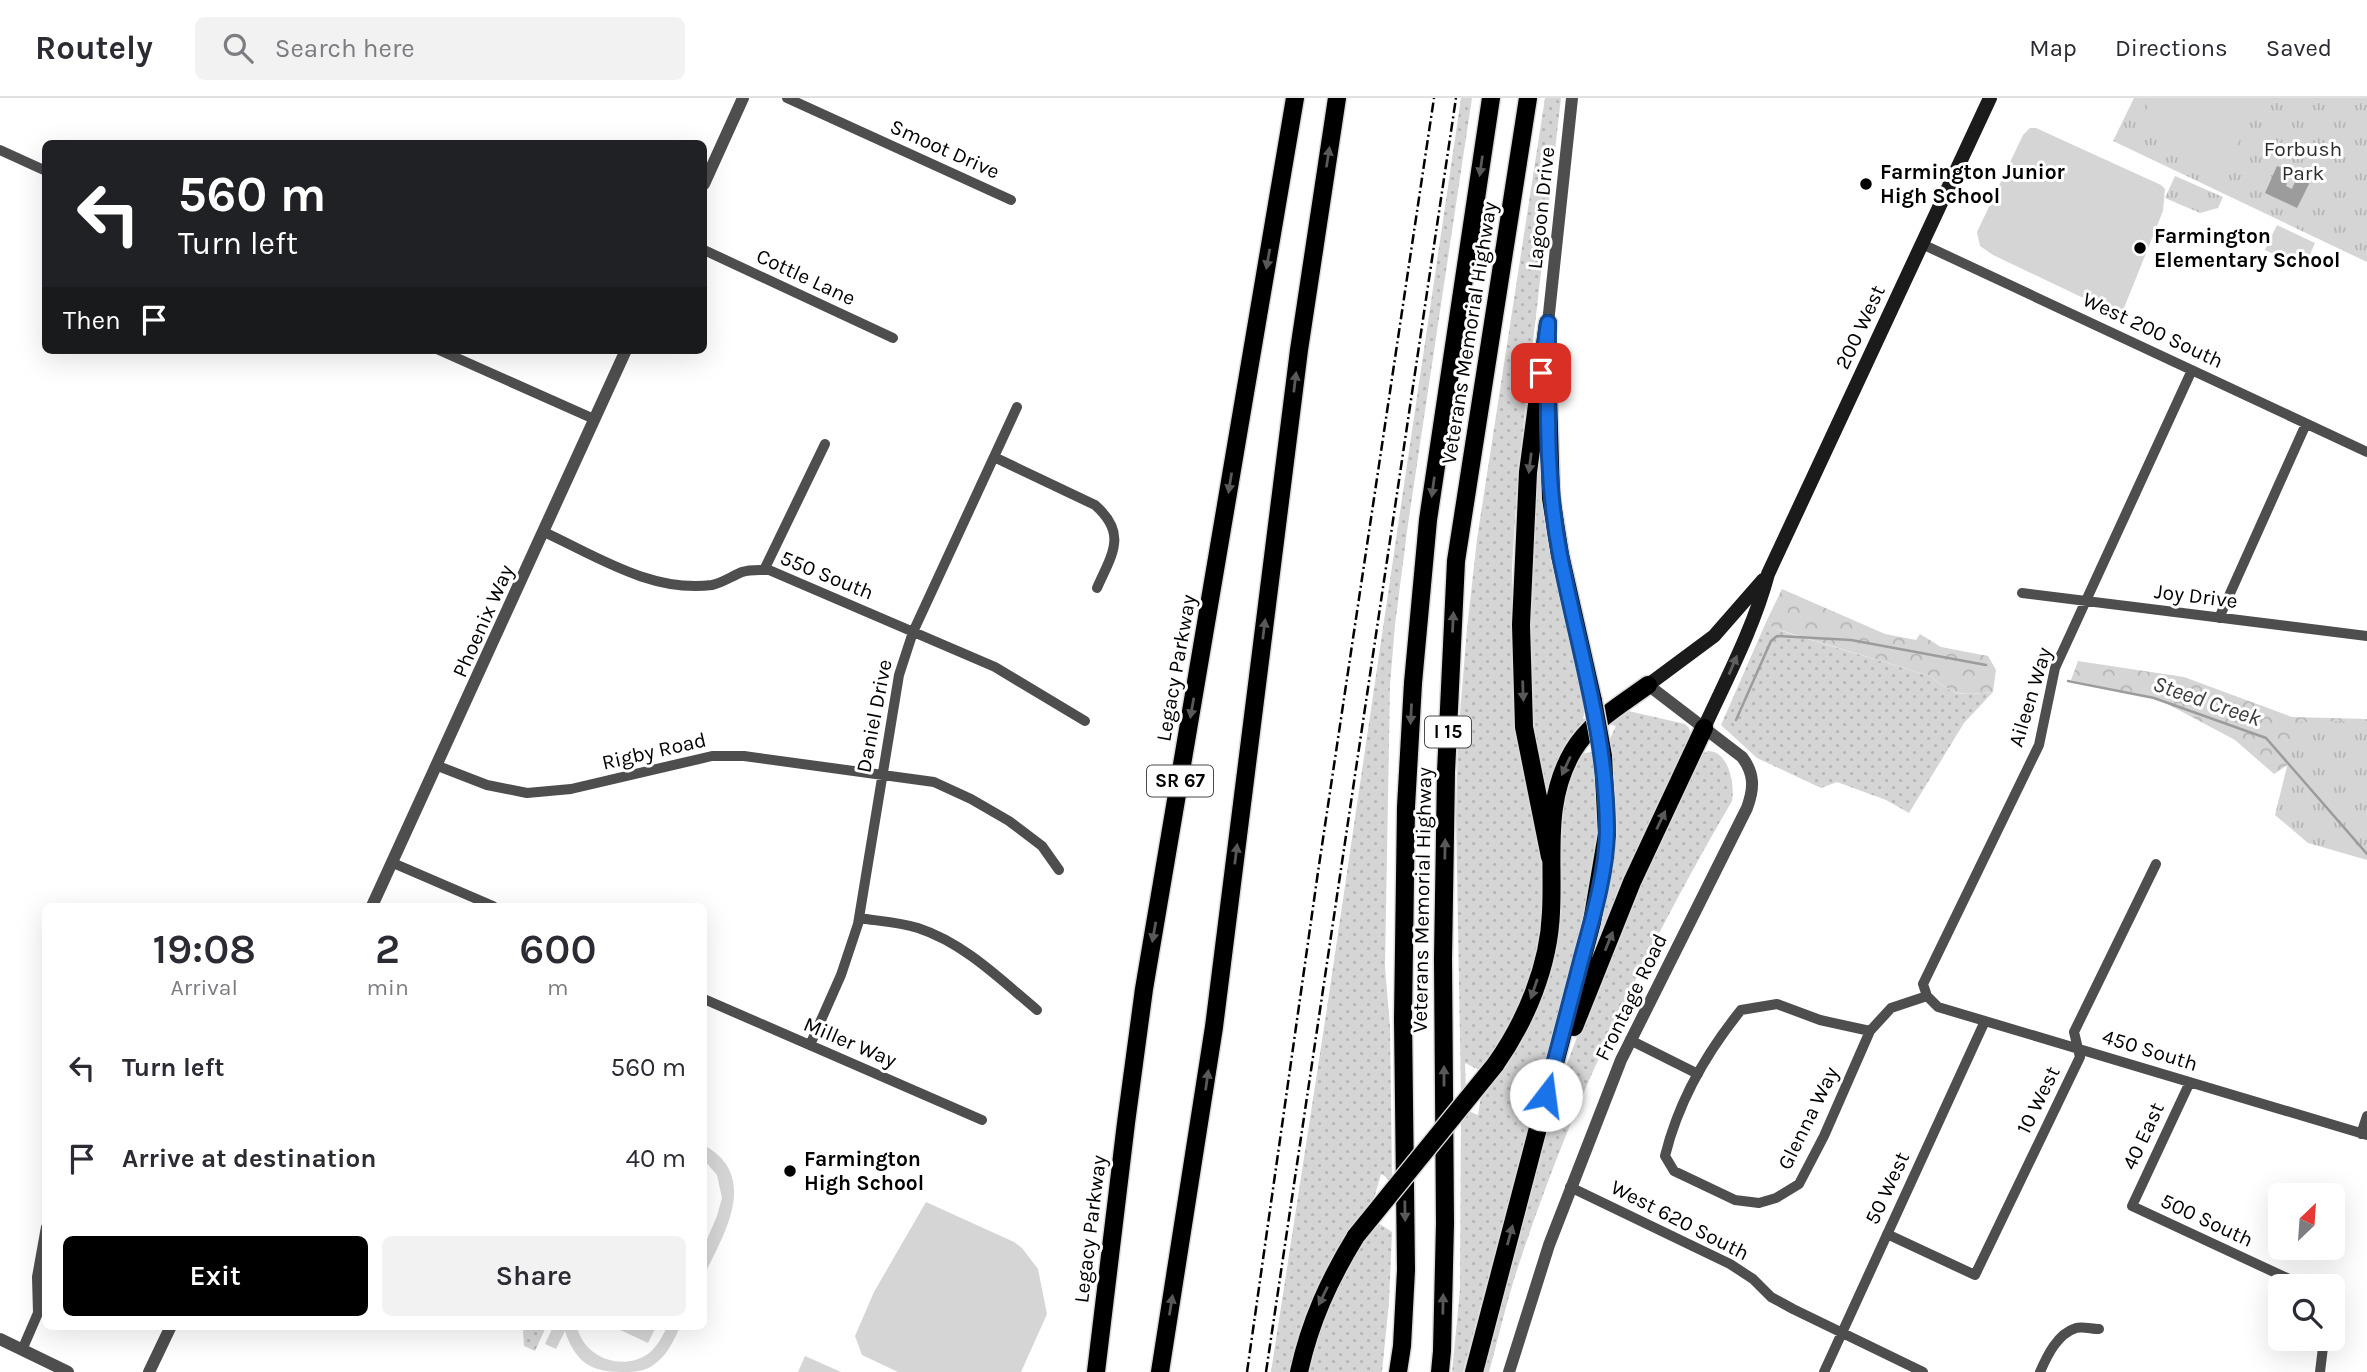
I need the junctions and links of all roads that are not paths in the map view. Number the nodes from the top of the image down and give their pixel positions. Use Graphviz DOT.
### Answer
graph roads {
  1 [pos="743,98"];
  2 [pos="787,98"];
  3 [pos="1295,98"];
  4 [pos="1337,98"];
  5 [pos="1491,98"];
  6 [pos="1528,98"];
  7 [pos="1572,98"];
  8 [pos="1990,98"];
  9 [pos="0,150"];
  10 [pos="42,170"];
  11 [pos="707,177"];
  12 [pos="1011,200"];
  13 [pos="1922,244"];
  14 [pos="707,251"];
  15 [pos="1548,323"];
  16 [pos="893,338"];
  17 [pos="448,354"];
  18 [pos="624,354"];
  19 [pos="2192,370"];
  20 [pos="1017,407"];
  21 [pos="594,419"];
  22 [pos="2306,424"];
  23 [pos="825,444"];
  24 [pos="2367,452"];
  25 [pos="993,457"];
  26 [pos="544,532"];
  27 [pos="765,570"];
  28 [pos="1768,574"];
  29 [pos="1097,588"];
  30 [pos="2022,593"];
  31 [pos="2085,602"];
  32 [pos="2219,618"];
  33 [pos="913,632"];
  34 [pos="2367,636"];
  35 [pos="1648,685"];
  36 [pos="1084,721"];
  37 [pos="1704,727"];
  38 [pos="438,766"];
  39 [pos="881,775"];
  40 [pos="1550,857"];
  41 [pos="393,863"];
  42 [pos="2156,864"];
  43 [pos="1059,870"];
  44 [pos="373,903"];
  45 [pos="486,903"];
  46 [pos="859,918"];
  47 [pos="1927,996"];
  48 [pos="707,1000"];
  49 [pos="1037,1010"];
  50 [pos="1985,1021"];
  51 [pos="1870,1031"];
  52 [pos="1630,1040"];
  53 [pos="810,1045"];
  54 [pos="2077,1048"];
  55 [pos="1698,1074"];
  56 [pos="2190,1082"];
  57 [pos="1546,1095"];
  58 [pos="2367,1116"];
  59 [pos="982,1120"];
  60 [pos="2364,1134"];
  61 [pos="1570,1187"];
  62 [pos="2132,1206"];
  63 [pos="1887,1234"];
  64 [pos="42,1249"];
  65 [pos="2278,1274"];
  66 [pos="2099,1329"];
  67 [pos="170,1330"];
  68 [pos="1842,1333"];
  69 [pos="0,1339"];
  70 [pos="22,1350"];
  71 [pos="2323,1351"];
  72 [pos="68,1372"];
  73 [pos="149,1372"];
  74 [pos="1096,1372"];
  75 [pos="1160,1372"];
  76 [pos="1298,1372"];
  77 [pos="1398,1372"];
  78 [pos="1440,1372"];
  79 [pos="1474,1372"];
  80 [pos="1509,1372"];
  81 [pos="1824,1372"];
  82 [pos="1923,1372"];
  83 [pos="2040,1372"];
  84 [pos="2320,1372"];
  1 -- 11 [label="street"];
  2 -- 12 [label="street, Smoot Drive"];
  3 -- 74 [label="highway, Legacy Parkway / SR 67, one-way"];
  75 -- 4 [label="highway, SR 67, one-way"];
  5 -- 77 [label="highway, Veterans Memorial Highway / I 15, one-way"];
  78 -- 6 [label="highway, Veterans Memorial Highway / I 15, one-way"];
  7 -- 15 [label="street, Lagoon Drive"];
  8 -- 13 [label="main road, 200 West"];
  9 -- 10 [label="street"];
  13 -- 19 [label="street, West 200 South"];
  13 -- 28 [label="main road, 200 West"];
  14 -- 16 [label="street, Cottle Lane"];
  15 -- 40 [label="highway, one-way"];
  15 -- 57 [label="highway, bridge"];
  17 -- 21 [label="street"];
  18 -- 21 [label="street, Phoenix Way"];
  19 -- 22 [label="street, West 200 South"];
  19 -- 31 [label="street, Aileen Way"];
  20 -- 25 [label="street, Daniel Drive"];
  21 -- 26 [label="street, Phoenix Way"];
  22 -- 24 [label="street, West 200 South"];
  22 -- 32 [label="street"];
  23 -- 27 [label="street"];
  25 -- 29 [label="street"];
  25 -- 33 [label="street, Daniel Drive"];
  26 -- 27 [label="street, 550 South"];
  26 -- 38 [label="street, Phoenix Way"];
  27 -- 33 [label="street, 550 South"];
  28 -- 35 [label="main road"];
  37 -- 28 [label="main road, one-way"];
  30 -- 31 [label="street, Joy Drive"];
  31 -- 32 [label="street, Joy Drive"];
  31 -- 47 [label="street, Aileen Way"];
  32 -- 34 [label="street, Joy Drive"];
  33 -- 36 [label="street, 550 South"];
  33 -- 39 [label="street, Daniel Drive"];
  35 -- 37 [label="street, Frontage Road"];
  35 -- 40 [label="highway, one-way"];
  37 -- 52 [label="street, Frontage Road"];
  57 -- 37 [label="highway, one-way"];
  38 -- 39 [label="street, Rigby Road"];
  38 -- 41 [label="street, Phoenix Way"];
  39 -- 43 [label="street, Rigby Road"];
  39 -- 46 [label="street, Daniel Drive"];
  40 -- 76 [label="highway, one-way, bridge"];
  41 -- 44 [label="street, Phoenix Way"];
  41 -- 45 [label="street"];
  42 -- 54 [label="street, 10 West"];
  46 -- 49 [label="street"];
  46 -- 53 [label="street, Daniel Drive"];
  47 -- 50 [label="street, 450 South"];
  47 -- 51 [label="street, Glenna Way"];
  48 -- 53 [label="street, Miller Way"];
  50 -- 54 [label="street, 450 South"];
  50 -- 63 [label="street, 50 West"];
  51 -- 55 [label="street"];
  51 -- 55 [label="street, Glenna Way"];
  52 -- 55 [label="street"];
  52 -- 61 [label="street, Frontage Road"];
  53 -- 59 [label="street, Miller Way"];
  54 -- 56 [label="street, 450 South"];
  54 -- 63 [label="street, 10 West"];
  56 -- 60 [label="street, 450 South"];
  56 -- 62 [label="street, 40 East"];
  79 -- 57 [label="highway, one-way"];
  58 -- 60 [label="street"];
  61 -- 68 [label="street, West 620 South"];
  61 -- 80 [label="street, Frontage Road"];
  62 -- 65 [label="street, 500 South"];
  63 -- 68 [label="street, 50 West"];
  64 -- 70 [label="street"];
  66 -- 83 [label="street"];
  67 -- 73 [label="street"];
  68 -- 81 [label="street, 50 West"];
  68 -- 82 [label="street, West 620 South"];
  69 -- 70 [label="street"];
  70 -- 72 [label="street"];
  71 -- 84 [label="street"];
}
